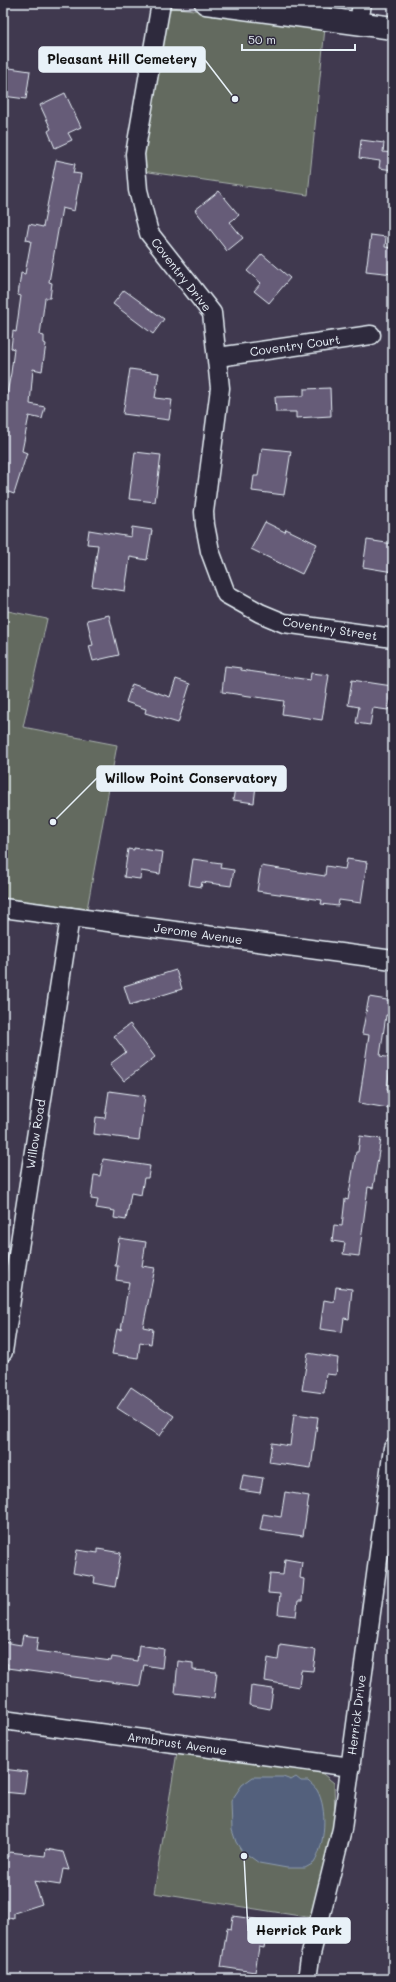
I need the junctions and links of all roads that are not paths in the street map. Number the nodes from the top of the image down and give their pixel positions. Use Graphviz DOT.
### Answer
graph roads {
  1 [pos="161,3"];
  2 [pos="206,3"];
  3 [pos="360,13"];
  4 [pos="393,28"];
  5 [pos="371,335"];
  6 [pos="218,357"];
  7 [pos="226,594"];
  8 [pos="393,638"];
  9 [pos="3,908"];
  10 [pos="70,917"];
  11 [pos="393,960"];
  12 [pos="3,1352"];
  13 [pos="393,1448"];
  14 [pos="3,1720"];
  15 [pos="351,1767"];
  16 [pos="307,1979"];
  1 -- 6 [label="street, Coventry Drive"];
  2 -- 3 [label="main road"];
  3 -- 4 [label="main road"];
  5 -- 6 [label="street, Coventry Court"];
  6 -- 7 [label="street, Coventry Drive"];
  7 -- 8 [label="street, Coventry Street"];
  9 -- 10 [label="street, Jerome Avenue"];
  10 -- 11 [label="street, Jerome Avenue"];
  10 -- 12 [label="street, Willow Road"];
  13 -- 15 [label="street, Herrick Drive"];
  14 -- 15 [label="street, Armbrust Avenue"];
  15 -- 16 [label="street, Herrick Drive"];
}
